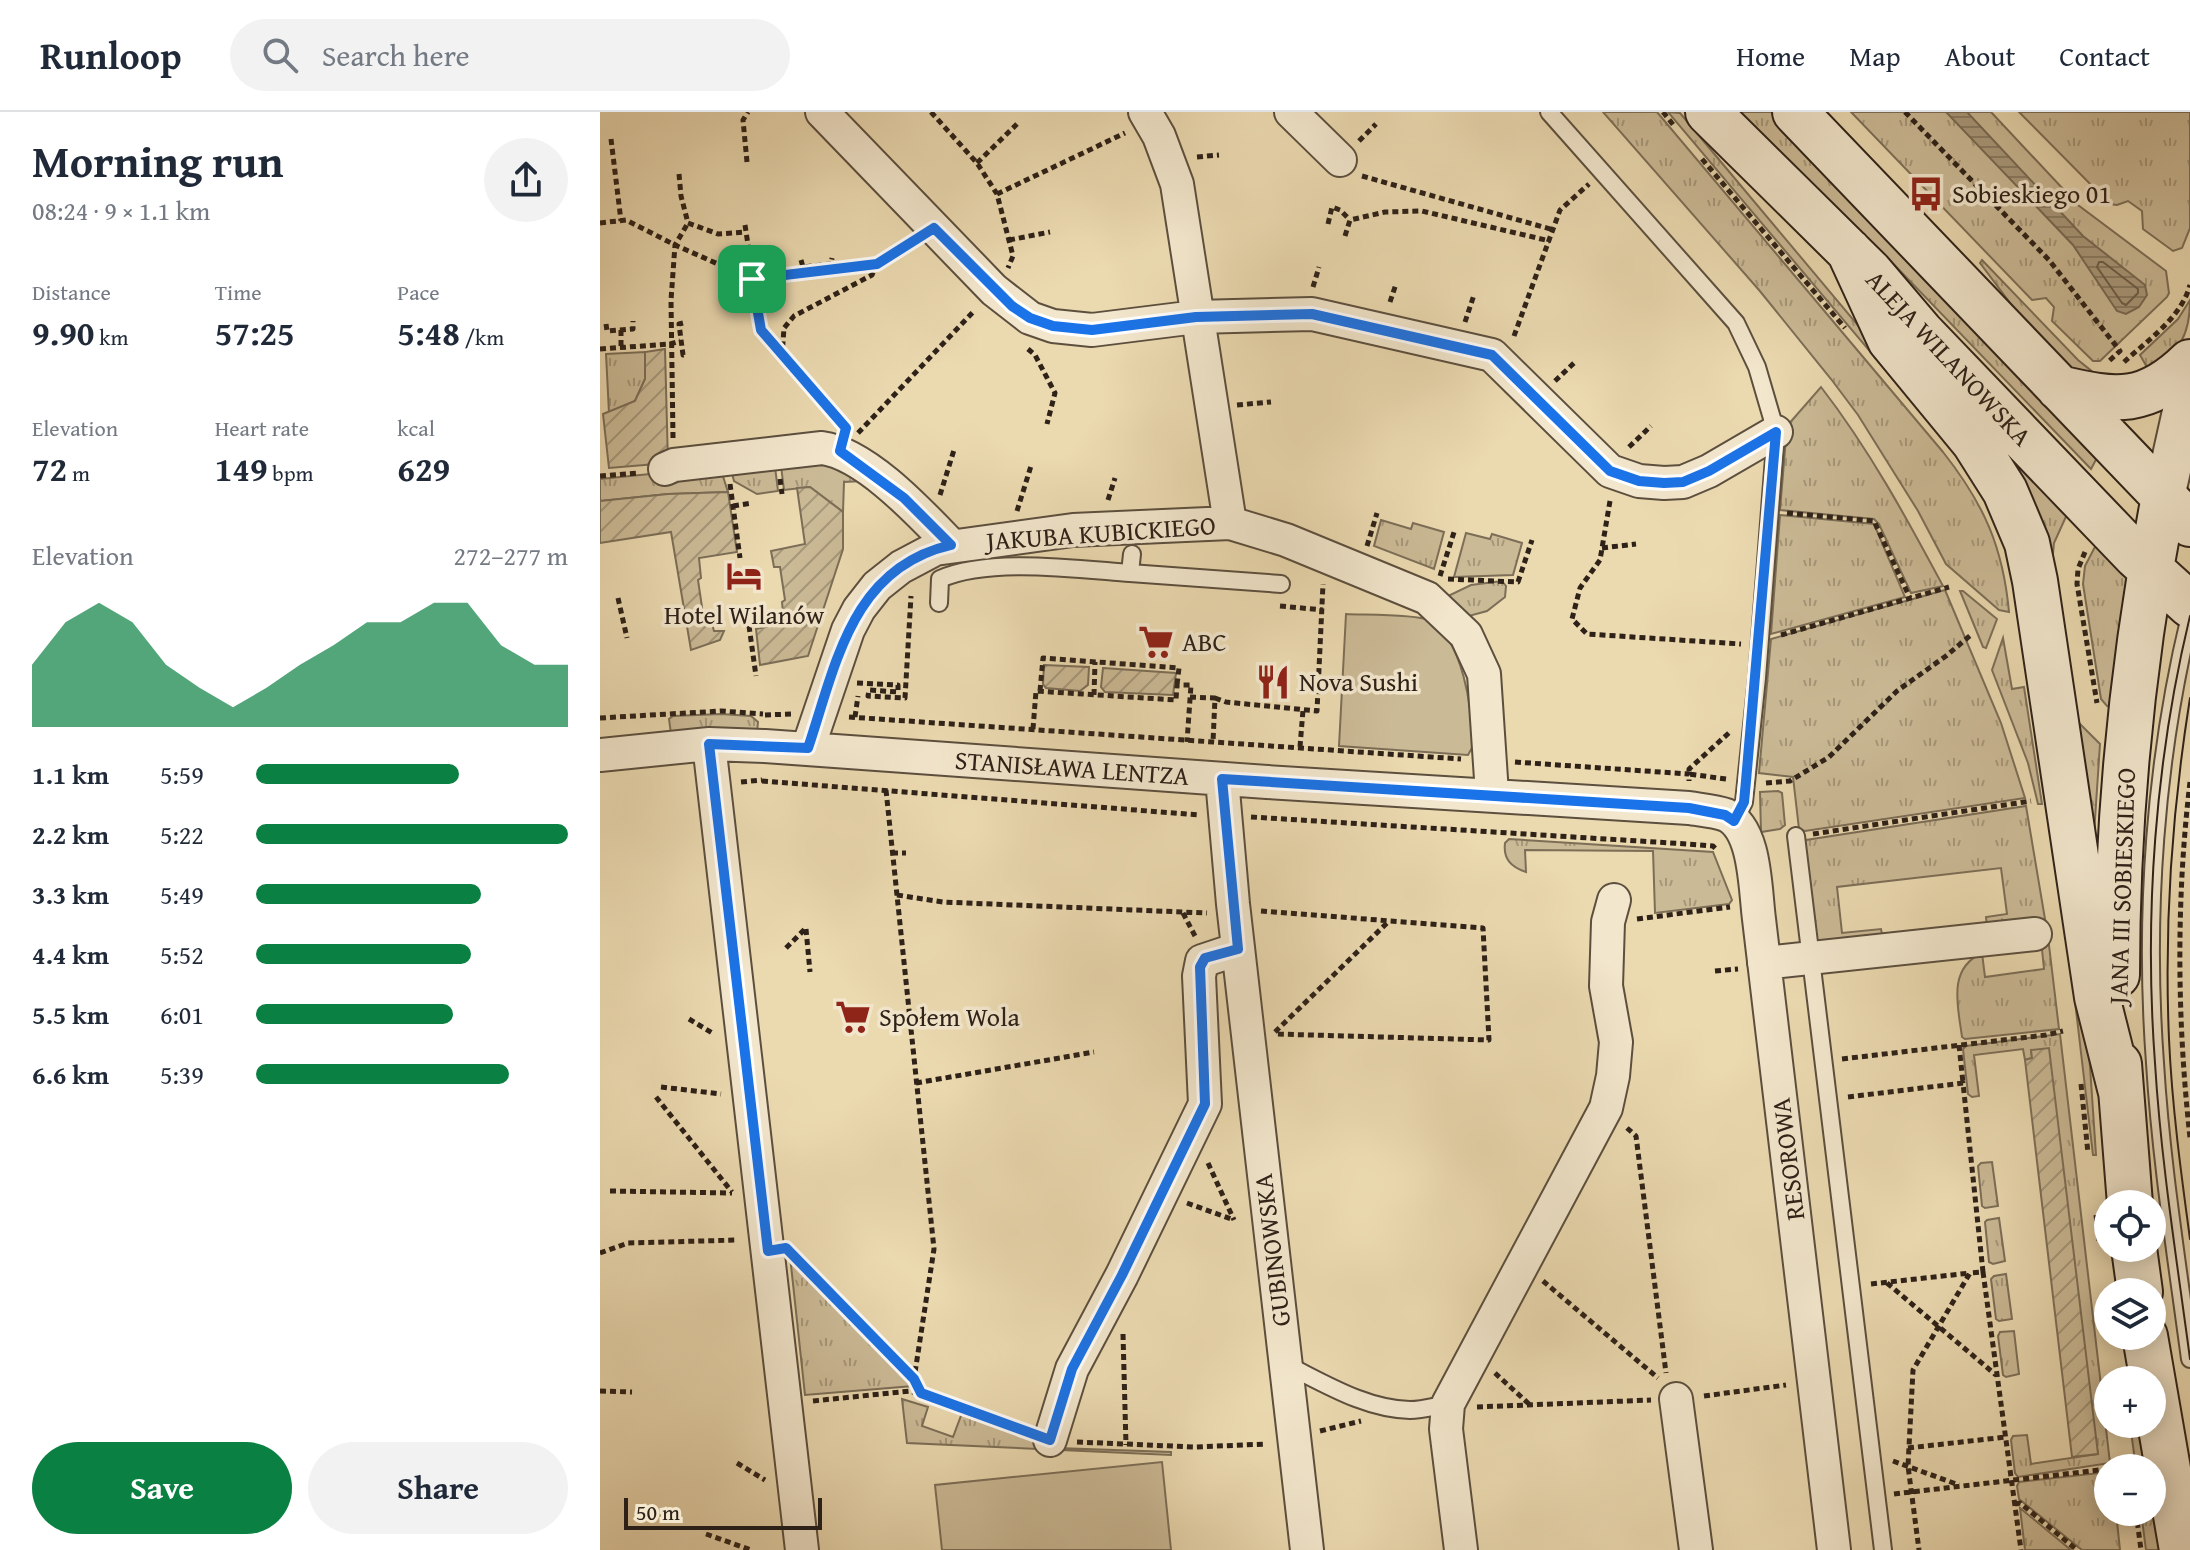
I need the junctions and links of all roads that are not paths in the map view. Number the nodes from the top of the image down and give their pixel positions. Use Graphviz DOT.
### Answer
graph roads {
  1 [pos="822,112"];
  2 [pos="1291,112"];
  3 [pos="1549,112"];
  4 [pos="1708,112"];
  5 [pos="1795,112"];
  6 [pos="1157,116"];
  7 [pos="1349,167"];
  8 [pos="1849,251"];
  9 [pos="1196,317"];
  10 [pos="2190,362"];
  11 [pos="2190,380"];
  12 [pos="2059,388"];
  13 [pos="1776,432"];
  14 [pos="665,469"];
  15 [pos="2065,482"];
  16 [pos="2171,515"];
  17 [pos="1230,523"];
  18 [pos="951,545"];
  19 [pos="1132,554"];
  20 [pos="2149,570"];
  21 [pos="1130,573"];
  22 [pos="1281,584"];
  23 [pos="939,603"];
  24 [pos="2190,605"];
  25 [pos="2190,616"];
  26 [pos="709,744"];
  27 [pos="808,748"];
  28 [pos="600,755"];
  29 [pos="1222,779"];
  30 [pos="1492,794"];
  31 [pos="1734,821"];
  32 [pos="1796,836"];
  33 [pos="1611,911"];
  34 [pos="2035,934"];
  35 [pos="1238,949"];
  36 [pos="1810,958"];
  37 [pos="1754,966"];
  38 [pos="2121,1092"];
  39 [pos="2129,1190"];
  40 [pos="2147,1350"];
  41 [pos="2190,1359"];
  42 [pos="1285,1364"];
  43 [pos="1676,1399"];
  44 [pos="1448,1404"];
  45 [pos="1050,1440"];
  46 [pos="802,1550"];
  47 [pos="1307,1550"];
  48 [pos="1461,1550"];
  49 [pos="1696,1550"];
  50 [pos="1834,1550"];
  51 [pos="1883,1550"];
  52 [pos="2182,1550"];
  1 -- 9 [label="street"];
  2 -- 7 [label="street"];
  3 -- 13 [label="lane"];
  4 -- 8 [label="main road, ALEJA WILANOWSKA"];
  5 -- 12 [label="main road"];
  6 -- 9 [label="street"];
  8 -- 15 [label="main road, ALEJA WILANOWSKA"];
  8 -- 38 [label="main road"];
  9 -- 13 [label="street"];
  9 -- 17 [label="street"];
  10 -- 12 [label="main road"];
  11 -- 16 [label="street"];
  12 -- 16 [label="main road"];
  13 -- 31 [label="lane"];
  14 -- 18 [label="street"];
  15 -- 16 [label="main road"];
  15 -- 20 [label="main road, ALEJA WILANOWSKA"];
  16 -- 20 [label="main road, JANA III SOBIESKIEGO"];
  17 -- 18 [label="street, JAKUBA KUBICKIEGO"];
  17 -- 30 [label="street, JAKUBA KUBICKIEGO"];
  18 -- 27 [label="street, JAKUBA KUBICKIEGO"];
  19 -- 21 [label="lane"];
  20 -- 24 [label="main road, ALEJA WILANOWSKA"];
  20 -- 38 [label="main road, JANA III SOBIESKIEGO"];
  21 -- 22 [label="lane"];
  21 -- 23 [label="lane"];
  25 -- 41 [label="lane"];
  26 -- 27 [label="street, STANISŁAWA LENTZA"];
  26 -- 28 [label="street, STANISŁAWA LENTZA"];
  26 -- 46 [label="street"];
  27 -- 29 [label="street, STANISŁAWA LENTZA"];
  29 -- 30 [label="street, STANISŁAWA LENTZA"];
  29 -- 35 [label="street, GUBINOWSKA"];
  30 -- 31 [label="street, STANISŁAWA LENTZA"];
  31 -- 37 [label="street, RESOROWA"];
  32 -- 36 [label="lane"];
  33 -- 44 [label="street"];
  34 -- 36 [label="street"];
  35 -- 42 [label="street, GUBINOWSKA"];
  35 -- 45 [label="street"];
  36 -- 37 [label="street"];
  36 -- 51 [label="lane"];
  37 -- 50 [label="street, RESOROWA"];
  38 -- 39 [label="main road, JANA III SOBIESKIEGO"];
  40 -- 52 [label="main road"];
  42 -- 44 [label="lane"];
  42 -- 47 [label="street, GUBINOWSKA"];
  43 -- 49 [label="street"];
  44 -- 48 [label="street"];
}
